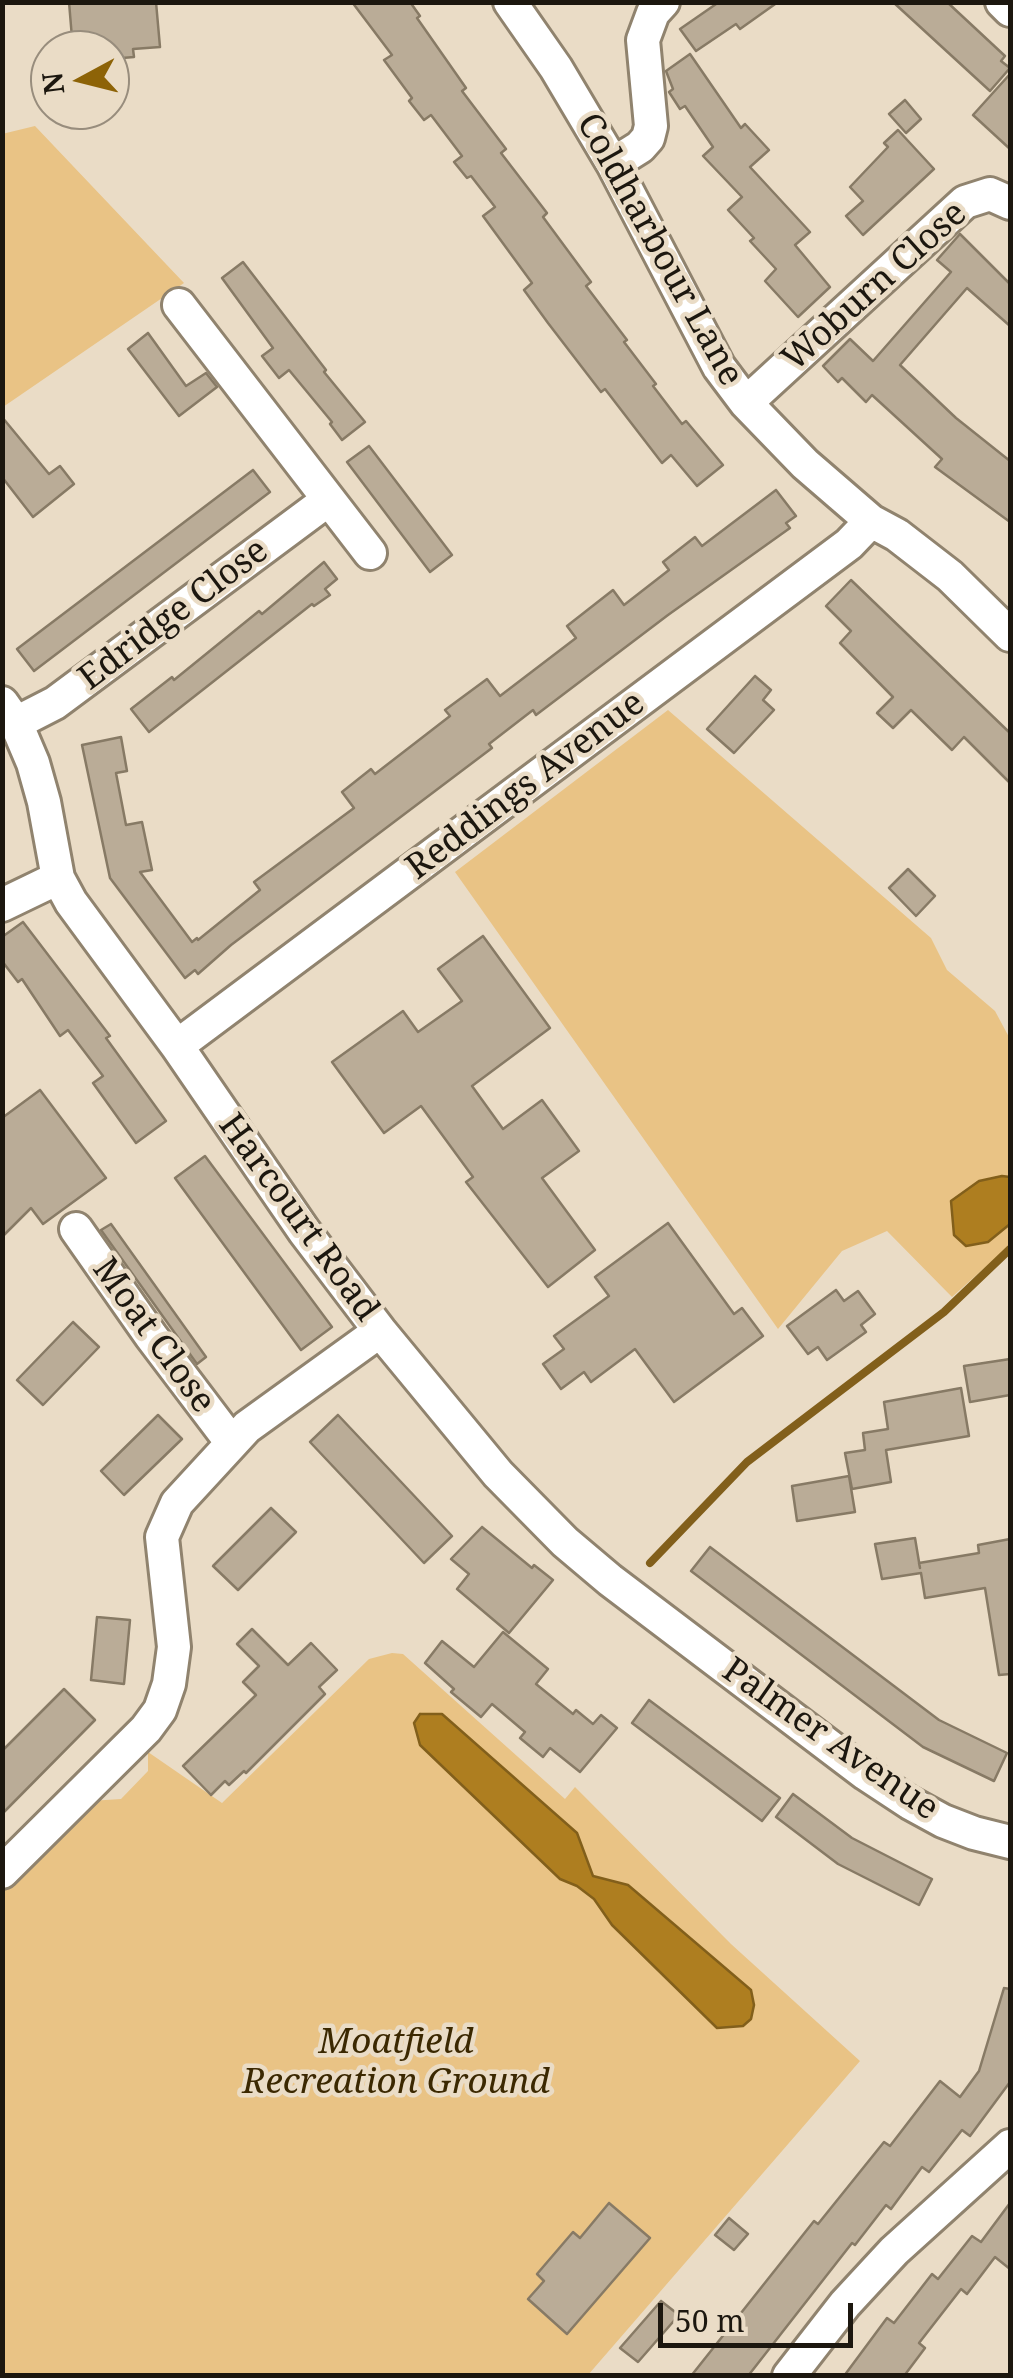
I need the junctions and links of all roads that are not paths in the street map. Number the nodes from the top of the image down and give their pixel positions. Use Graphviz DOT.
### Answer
graph roads {
  1 [pos="510,2"];
  2 [pos="663,2"];
  3 [pos="1002,2"];
  4 [pos="1010,10"];
  5 [pos="613,164"];
  6 [pos="1010,203"];
  7 [pos="179,305"];
  8 [pos="746,404"];
  9 [pos="328,500"];
  10 [pos="871,520"];
  11 [pos="370,554"];
  12 [pos="1010,635"];
  13 [pos="9,713"];
  14 [pos="58,878"];
  15 [pos="2,905"];
  16 [pos="177,1046"];
  17 [pos="76,1228"];
  18 [pos="380,1331"];
  19 [pos="232,1442"];
  20 [pos="708,1654"];
  21 [pos="1010,1842"];
  22 [pos="2,1872"];
  23 [pos="1010,2146"];
  24 [pos="789,2376"];
  1 -- 5 [label="street, Coldharbour Lane"];
  2 -- 5 [label="street"];
  3 -- 4 [label="street"];
  5 -- 8 [label="street, Coldharbour Lane"];
  6 -- 8 [label="street, Woburn Close"];
  7 -- 9 [label="street"];
  8 -- 10 [label="street, Coldharbour Lane"];
  9 -- 11 [label="street"];
  9 -- 13 [label="street, Edridge Close"];
  10 -- 12 [label="street, Coldharbour Lane"];
  10 -- 16 [label="street, Reddings Avenue"];
  13 -- 14 [label="street, Harcourt Road"];
  14 -- 15 [label="street"];
  14 -- 16 [label="street, Harcourt Road"];
  16 -- 18 [label="street, Harcourt Road"];
  17 -- 19 [label="street, Moat Close"];
  18 -- 19 [label="street"];
  18 -- 20 [label="street, Harcourt Road"];
  19 -- 22 [label="street"];
  20 -- 21 [label="street, Palmer Avenue"];
  23 -- 24 [label="street"];
}
